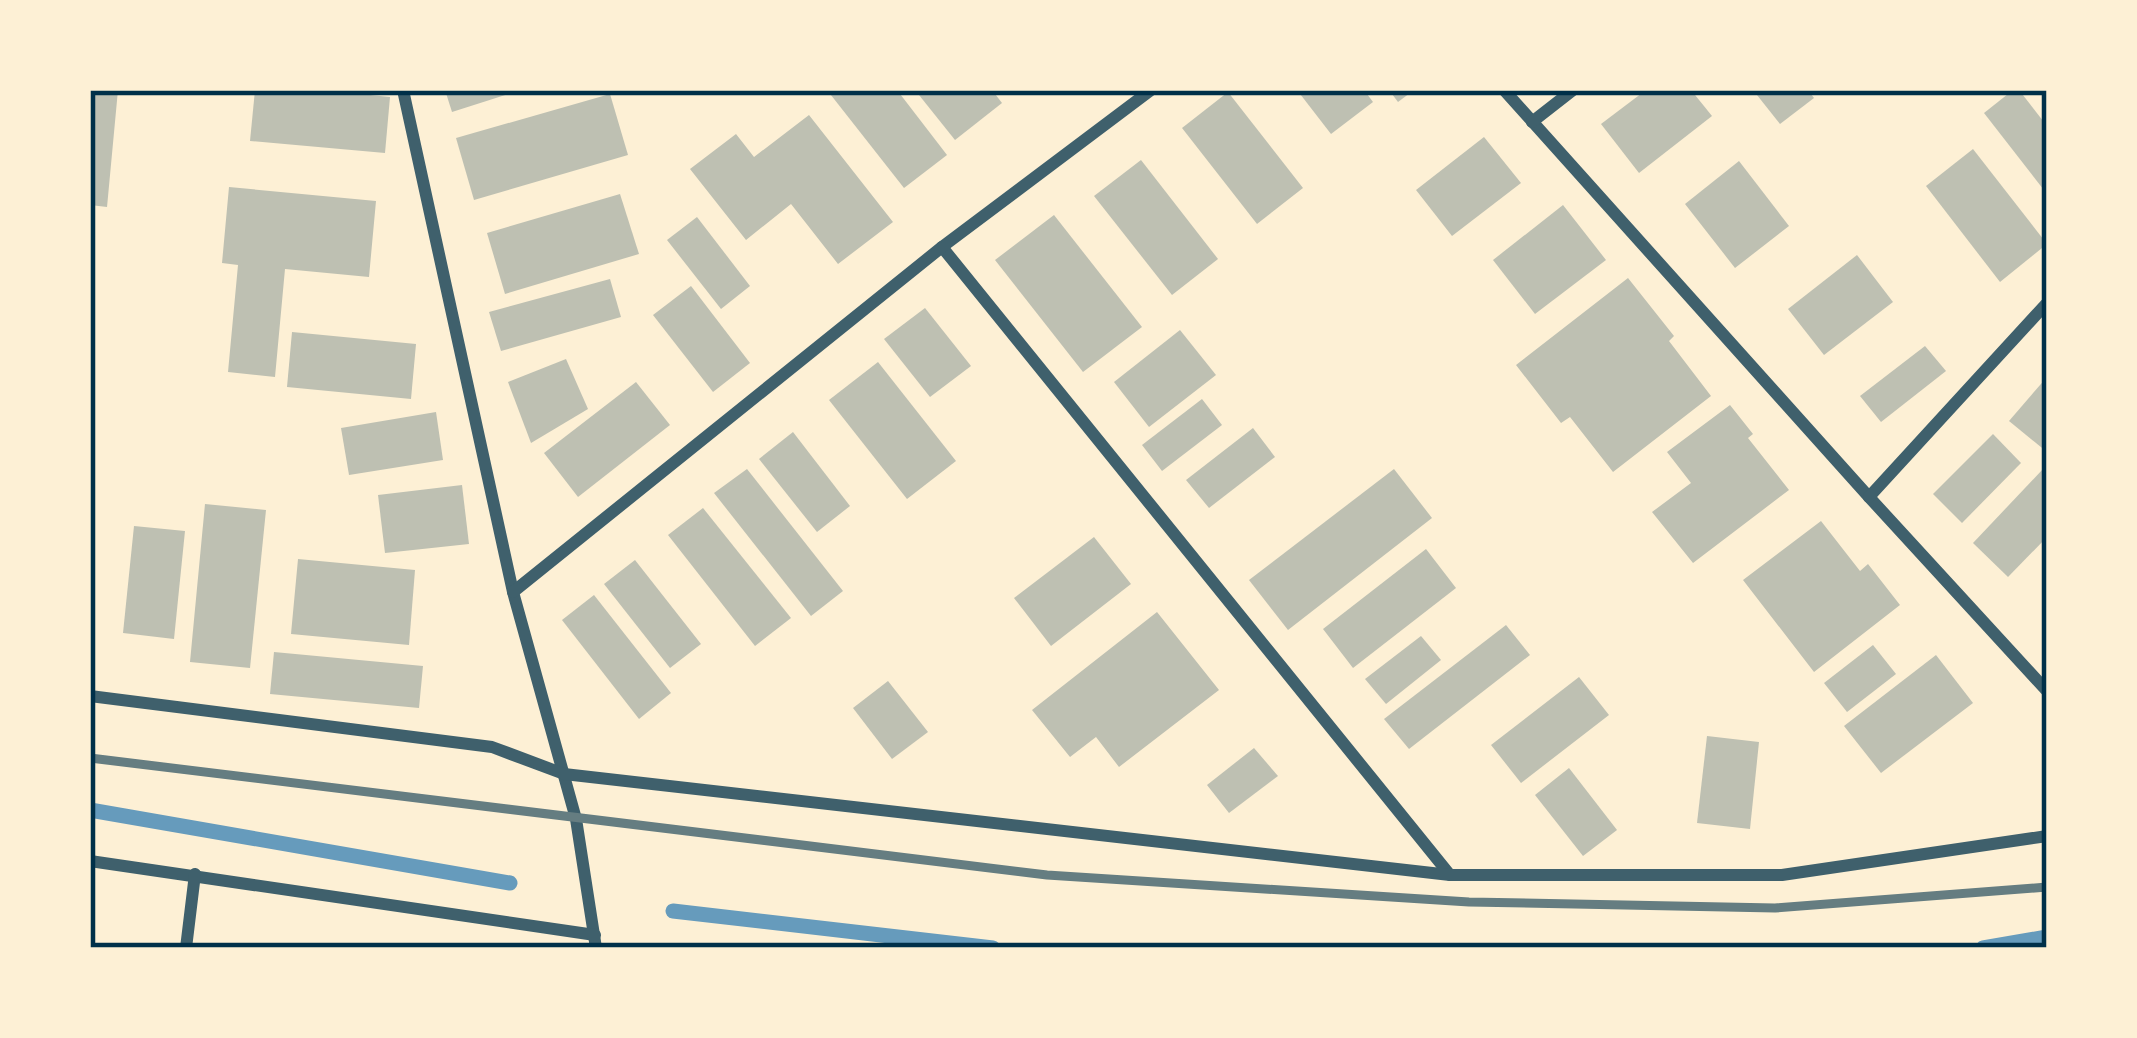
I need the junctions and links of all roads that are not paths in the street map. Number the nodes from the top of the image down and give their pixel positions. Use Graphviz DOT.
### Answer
graph roads {
  1 [pos="403,90"];
  2 [pos="1151,90"];
  3 [pos="1504,90"];
  4 [pos="1573,90"];
  5 [pos="1532,122"];
  6 [pos="942,247"];
  7 [pos="2047,303"];
  8 [pos="1869,497"];
  9 [pos="513,592"];
  10 [pos="2047,691"];
  11 [pos="90,696"];
  12 [pos="564,774"];
  13 [pos="2047,836"];
  14 [pos="90,860"];
  15 [pos="196,874"];
  16 [pos="1450,875"];
  17 [pos="595,942"];
  18 [pos="186,948"];
  1 -- 9 [label="street"];
  2 -- 6 [label="street"];
  3 -- 5 [label="street"];
  4 -- 5 [label="street"];
  5 -- 8 [label="street"];
  6 -- 9 [label="street"];
  6 -- 16 [label="street"];
  7 -- 8 [label="street"];
  8 -- 10 [label="street"];
  9 -- 12 [label="street"];
  11 -- 12 [label="street"];
  12 -- 16 [label="street"];
  12 -- 17 [label="street"];
  13 -- 16 [label="street"];
  14 -- 15 [label="street"];
  15 -- 17 [label="street"];
  15 -- 18 [label="street"];
}
